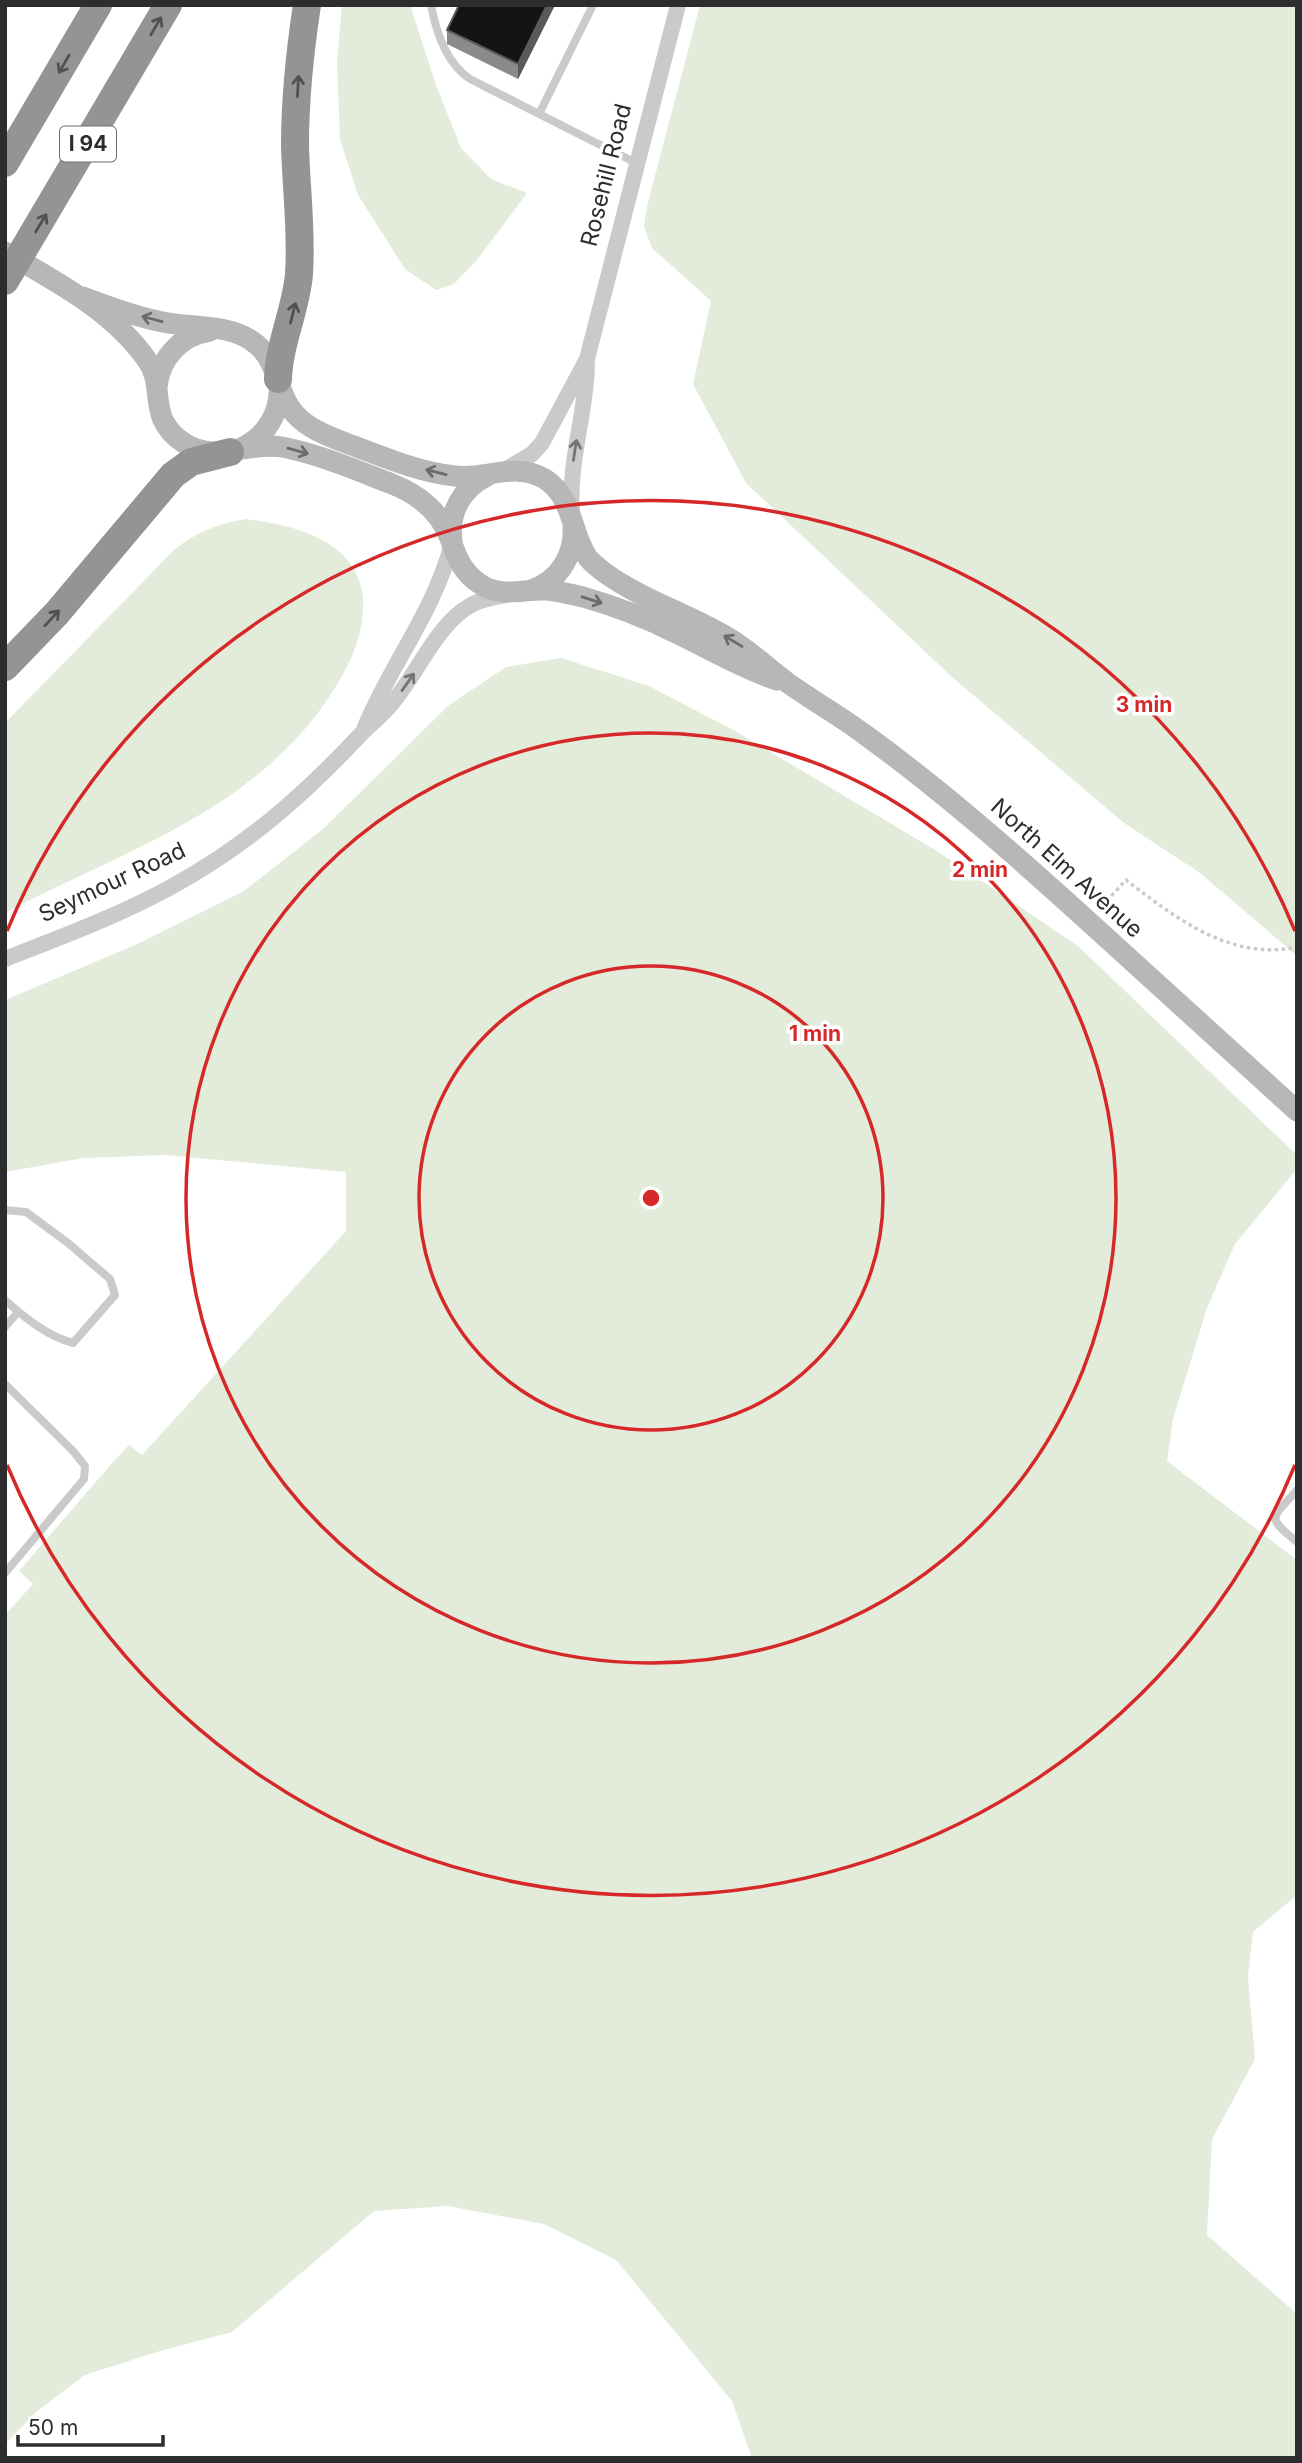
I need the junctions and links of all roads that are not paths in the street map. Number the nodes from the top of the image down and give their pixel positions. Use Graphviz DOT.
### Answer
graph roads {
  1 [pos="99,5"];
  2 [pos="168,5"];
  3 [pos="307,5"];
  4 [pos="431,5"];
  5 [pos="593,5"];
  6 [pos="678,5"];
  7 [pos="539,114"];
  8 [pos="5,163"];
  9 [pos="636,163"];
  10 [pos="5,252"];
  11 [pos="5,281"];
  12 [pos="83,298"];
  13 [pos="219,330"];
  14 [pos="587,359"];
  15 [pos="278,379"];
  16 [pos="156,391"];
  17 [pos="230,452"];
  18 [pos="503,471"];
  19 [pos="572,518"];
  20 [pos="452,543"];
  21 [pos="525,592"];
  22 [pos="5,667"];
  23 [pos="787,683"];
  24 [pos="362,733"];
  25 [pos="5,959"];
  26 [pos="1297,1111"];
  27 [pos="5,1210"];
  28 [pos="5,1300"];
  29 [pos="18,1312"];
  30 [pos="5,1327"];
  31 [pos="5,1384"];
  32 [pos="1297,1490"];
  33 [pos="1297,1542"];
  34 [pos="5,1573"];
  1 -- 8 [label="highway, I 94, one-way"];
  11 -- 2 [label="highway, I 94, one-way"];
  15 -- 3 [label="highway, one-way"];
  4 -- 7 [label="lane"];
  5 -- 7 [label="lane"];
  6 -- 9 [label="street, Rosehill Road"];
  7 -- 9 [label="lane"];
  9 -- 14 [label="street, Rosehill Road"];
  10 -- 12 [label="main road, North Elm Avenue"];
  13 -- 12 [label="main road, North Elm Avenue, one-way"];
  12 -- 16 [label="main road, North Elm Avenue"];
  13 -- 15 [label="main road, North Elm Avenue"];
  13 -- 16 [label="main road"];
  14 -- 18 [label="street, Rosehill Road"];
  19 -- 14 [label="street, Rosehill Road, one-way"];
  15 -- 17 [label="main road"];
  18 -- 15 [label="main road, North Elm Avenue, one-way"];
  16 -- 17 [label="main road, North Elm Avenue"];
  17 -- 20 [label="main road, North Elm Avenue, one-way"];
  22 -- 17 [label="highway, one-way"];
  18 -- 19 [label="main road, North Elm Avenue"];
  18 -- 20 [label="main road, Seymour Road"];
  19 -- 21 [label="main road, Rosehill Road"];
  23 -- 19 [label="main road, North Elm Avenue, one-way"];
  20 -- 21 [label="main road, North Elm Avenue"];
  20 -- 24 [label="street, Seymour Road"];
  21 -- 23 [label="main road, North Elm Avenue, one-way"];
  24 -- 21 [label="street, Seymour Road, one-way"];
  23 -- 26 [label="main road, North Elm Avenue"];
  24 -- 25 [label="street, Seymour Road"];
  27 -- 29 [label="lane"];
  28 -- 29 [label="lane"];
  29 -- 30 [label="lane"];
  31 -- 34 [label="lane"];
  32 -- 33 [label="lane"];
}
